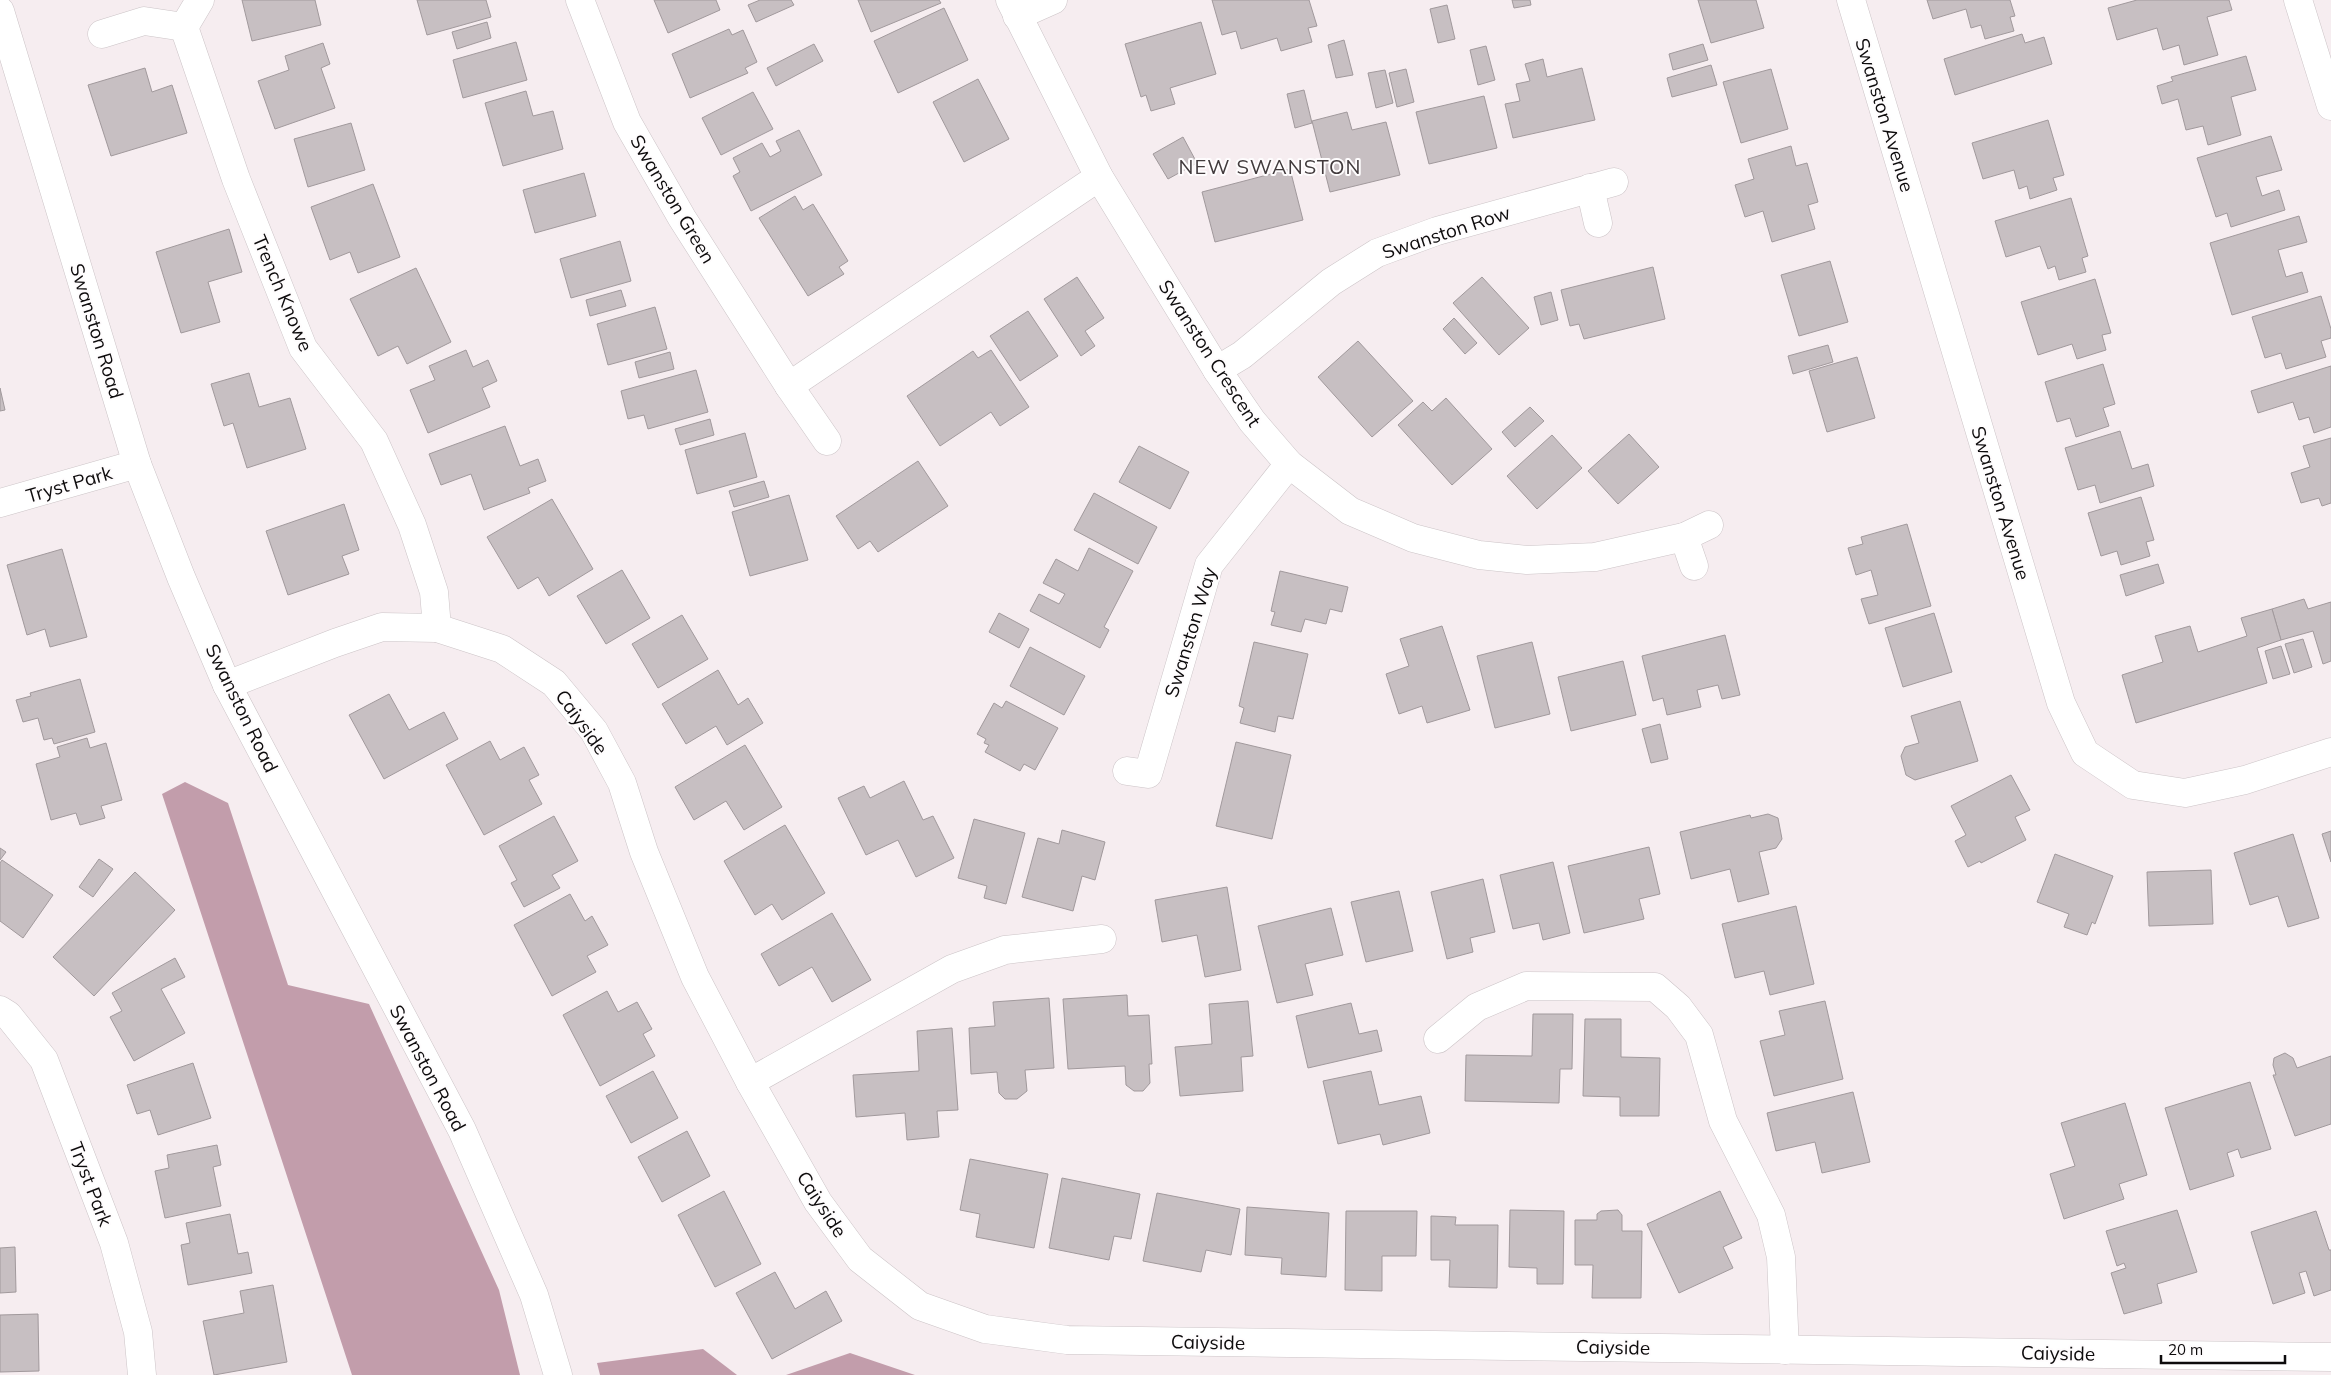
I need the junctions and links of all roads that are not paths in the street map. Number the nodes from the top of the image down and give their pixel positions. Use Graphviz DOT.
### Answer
graph roads {
  1 [pos="200,0"];
  2 [pos="580,0"];
  3 [pos="1053,0"];
  4 [pos="1851,0"];
  5 [pos="2298,0"];
  6 [pos="1014,8"];
  7 [pos="0,11"];
  8 [pos="184,27"];
  9 [pos="102,34"];
  10 [pos="2331,106"];
  11 [pos="1099,177"];
  12 [pos="1598,222"];
  13 [pos="1217,370"];
  14 [pos="789,386"];
  15 [pos="827,441"];
  16 [pos="137,464"];
  17 [pos="1289,464"];
  18 [pos="0,504"];
  19 [pos="1709,525"];
  20 [pos="1684,537"];
  21 [pos="1694,566"];
  22 [pos="437,628"];
  23 [pos="227,685"];
  24 [pos="2331,752"];
  25 [pos="1128,771"];
  26 [pos="1102,939"];
  27 [pos="0,1010"];
  28 [pos="1438,1039"];
  29 [pos="750,1082"];
  30 [pos="1784,1350"];
  31 [pos="2331,1356"];
  32 [pos="142,1375"];
  33 [pos="558,1375"];
  1 -- 8 [label="street"];
  2 -- 14 [label="street, Swanston Green"];
  3 -- 6 [label="street"];
  4 -- 24 [label="street, Swanston Avenue"];
  5 -- 10 [label="street"];
  6 -- 11 [label="street, Swanston Crescent"];
  7 -- 16 [label="street, Swanston Road"];
  8 -- 9 [label="street"];
  8 -- 22 [label="street, Trench Knowe"];
  11 -- 13 [label="street, Swanston Crescent"];
  11 -- 14 [label="street"];
  12 -- 13 [label="street, Swanston Row"];
  13 -- 17 [label="street, Swanston Crescent"];
  14 -- 15 [label="street, Swanston Green"];
  16 -- 18 [label="street, Tryst Park"];
  16 -- 23 [label="street, Swanston Road"];
  17 -- 20 [label="street, Swanston Crescent"];
  17 -- 25 [label="street, Swanston Way"];
  19 -- 20 [label="street, Swanston Crescent"];
  20 -- 21 [label="street"];
  22 -- 23 [label="street, Caiyside"];
  22 -- 29 [label="street, Caiyside"];
  23 -- 33 [label="street, Swanston Road"];
  26 -- 29 [label="street"];
  27 -- 32 [label="street, Tryst Park"];
  28 -- 30 [label="street"];
  29 -- 30 [label="street, Caiyside"];
  30 -- 31 [label="street, Caiyside"];
}
